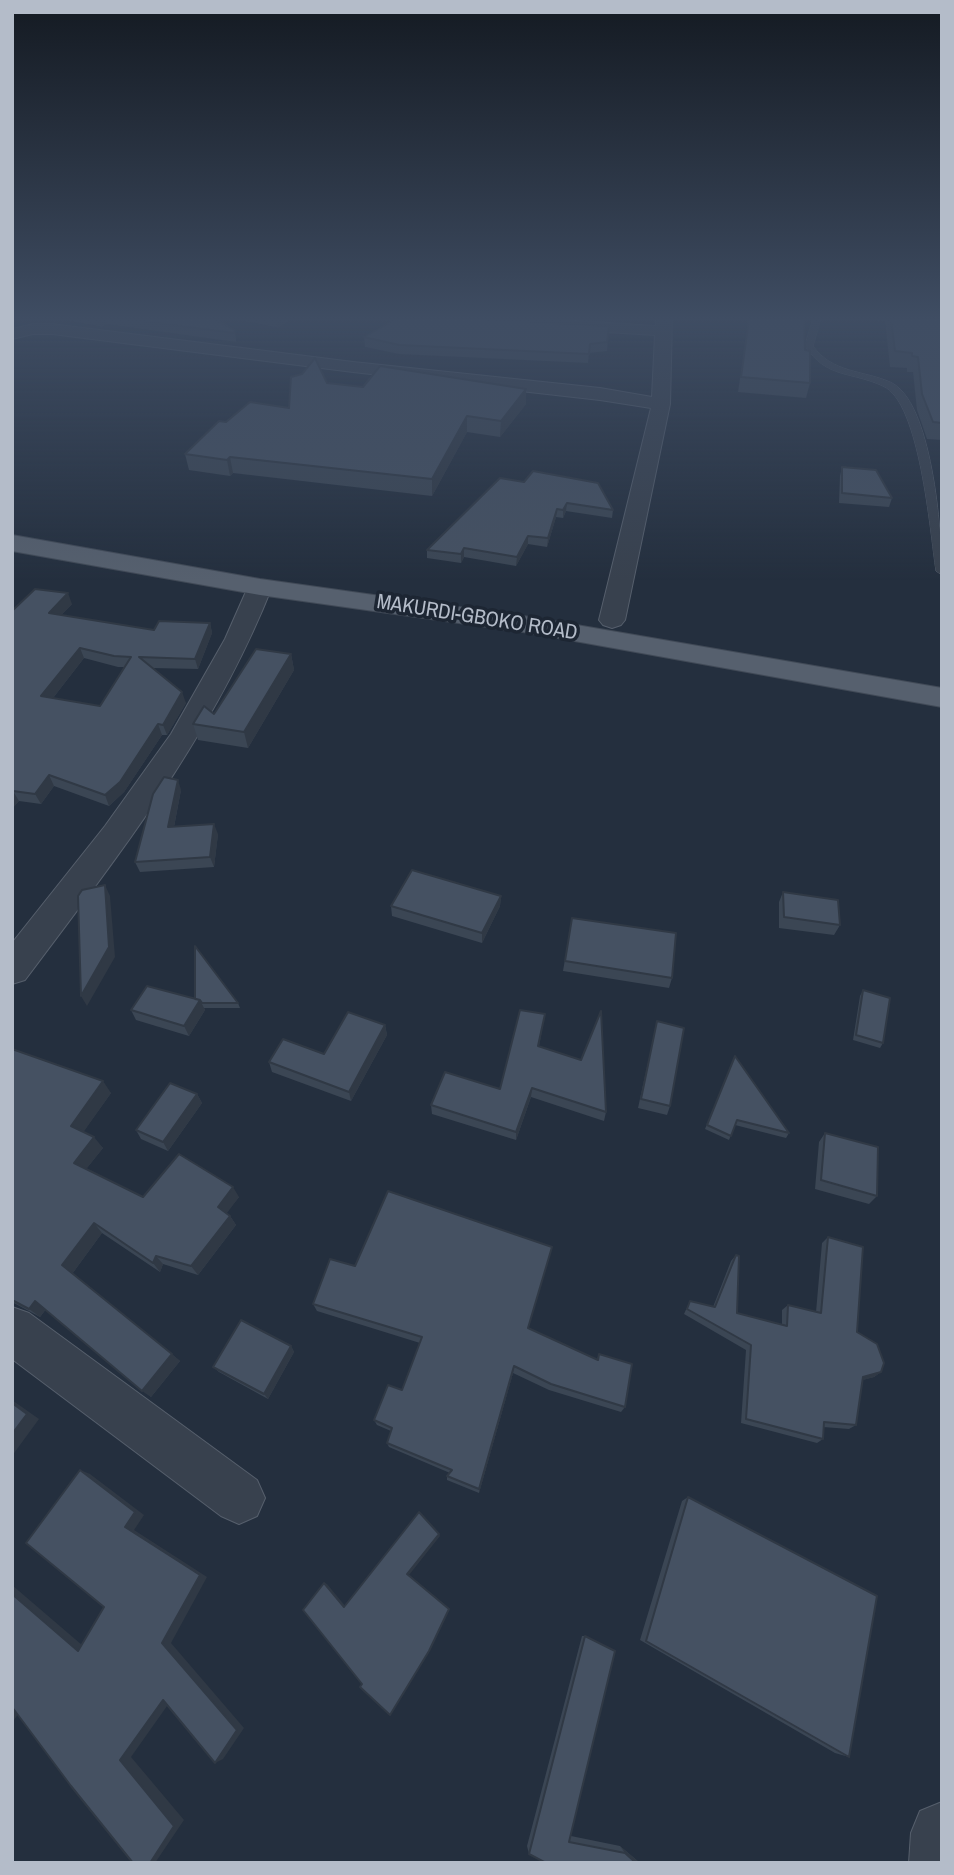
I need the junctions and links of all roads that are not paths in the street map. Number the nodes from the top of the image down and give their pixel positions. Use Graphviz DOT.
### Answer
graph roads {
  1 [pos="660,406"];
  2 [pos="910,406"];
  3 [pos="12,521"];
  4 [pos="12,543"];
  5 [pos="942,571"];
  6 [pos="260,587"];
  7 [pos="612,620"];
  8 [pos="942,674"];
  9 [pos="942,698"];
  10 [pos="12,970"];
  11 [pos="12,1330"];
  12 [pos="239,1499"];
  13 [pos="942,1833"];
  14 [pos="941,1863"];
  1 -- 7 [label="street"];
  2 -- 5 [label="lane"];
  3 -- 7 [label="main road"];
  4 -- 6 [label="main road, MAKURDI-GBOKO ROAD"];
  6 -- 9 [label="main road, MAKURDI-GBOKO ROAD"];
  6 -- 10 [label="street"];
  7 -- 8 [label="main road"];
  11 -- 12 [label="street"];
  13 -- 14 [label="street"];
}
